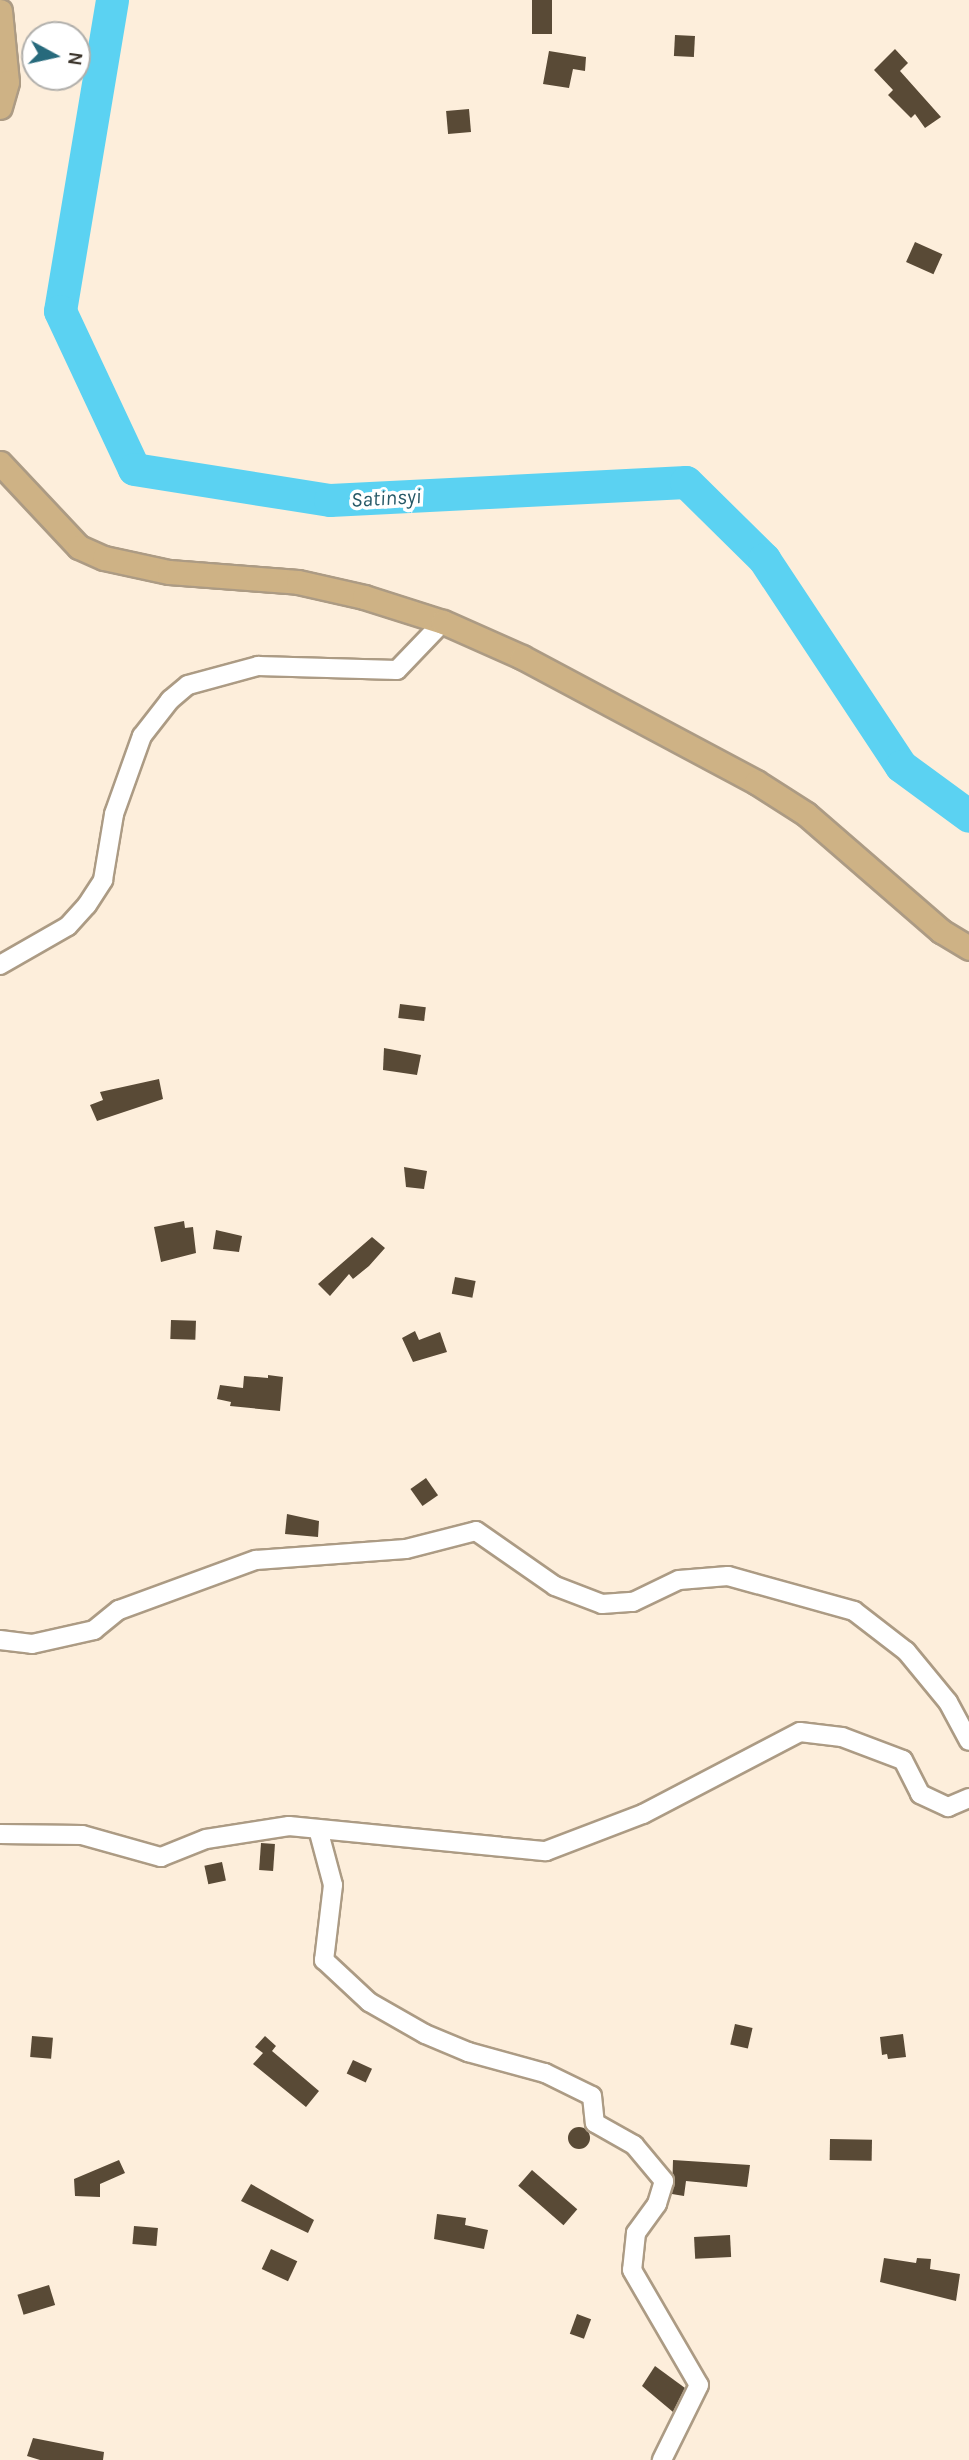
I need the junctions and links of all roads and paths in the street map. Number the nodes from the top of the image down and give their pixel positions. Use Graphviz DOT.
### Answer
graph roads {
  1 [pos="0,11"];
  2 [pos="0,107"];
  3 [pos="0,463"];
  4 [pos="443,622"];
  5 [pos="969,948"];
  6 [pos="0,965"];
  7 [pos="0,1640"];
  8 [pos="969,1741"];
  9 [pos="969,1798"];
  10 [pos="318,1829"];
  11 [pos="0,1834"];
  12 [pos="662,2460"];
  1 -- 2 [label="main road"];
  3 -- 4 [label="main road"];
  4 -- 5 [label="main road"];
  4 -- 6 [label="street"];
  7 -- 8 [label="street"];
  9 -- 10 [label="street"];
  10 -- 11 [label="street"];
  10 -- 12 [label="street"];
}
